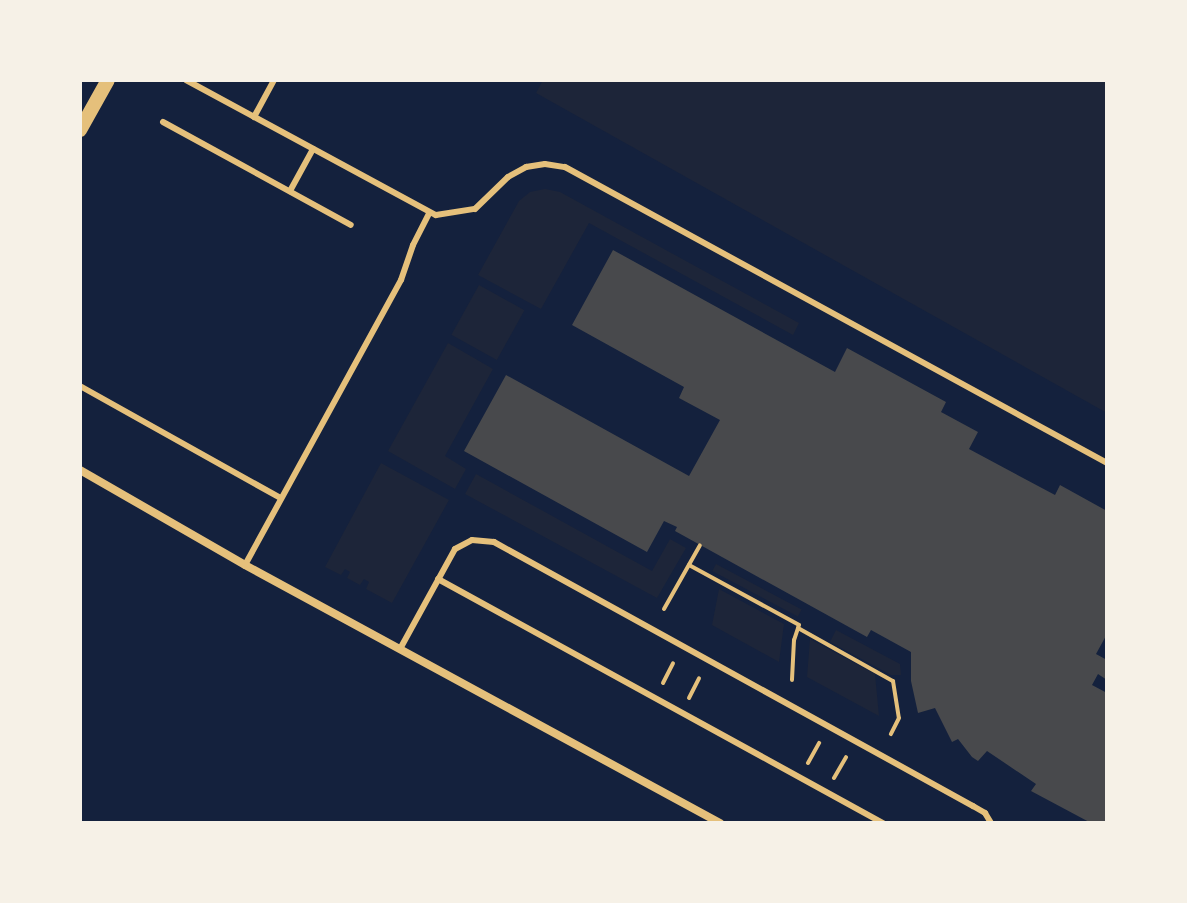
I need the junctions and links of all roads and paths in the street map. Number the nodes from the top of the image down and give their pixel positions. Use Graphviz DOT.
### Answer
graph roads {
  1 [pos="108,80"];
  2 [pos="186,80"];
  3 [pos="274,80"];
  4 [pos="254,117"];
  5 [pos="163,122"];
  6 [pos="80,130"];
  7 [pos="313,149"];
  8 [pos="290,191"];
  9 [pos="429,213"];
  10 [pos="351,225"];
  11 [pos="80,386"];
  12 [pos="1107,463"];
  13 [pos="80,470"];
  14 [pos="280,498"];
  15 [pos="700,545"];
  16 [pos="245,565"];
  17 [pos="689,565"];
  18 [pos="438,579"];
  19 [pos="664,609"];
  20 [pos="798,628"];
  21 [pos="400,649"];
  22 [pos="673,663"];
  23 [pos="699,678"];
  24 [pos="792,680"];
  25 [pos="663,683"];
  26 [pos="689,698"];
  27 [pos="891,734"];
  28 [pos="819,743"];
  29 [pos="846,757"];
  30 [pos="808,763"];
  31 [pos="834,778"];
  32 [pos="720,823"];
  33 [pos="883,823"];
  34 [pos="991,823"];
  1 -- 6 [label="street"];
  2 -- 4 [label="lane"];
  3 -- 4 [label="lane"];
  4 -- 7 [label="lane"];
  5 -- 8 [label="lane"];
  7 -- 8 [label="lane"];
  7 -- 9 [label="lane"];
  8 -- 10 [label="lane"];
  9 -- 12 [label="lane"];
  9 -- 14 [label="lane"];
  11 -- 14 [label="lane"];
  13 -- 16 [label="street"];
  14 -- 16 [label="lane"];
  15 -- 17 [label="path"];
  16 -- 21 [label="street"];
  17 -- 19 [label="path"];
  17 -- 20 [label="path"];
  18 -- 21 [label="lane"];
  18 -- 33 [label="lane"];
  18 -- 34 [label="lane"];
  20 -- 24 [label="path"];
  20 -- 27 [label="path"];
  21 -- 32 [label="street"];
  22 -- 25 [label="path"];
  23 -- 26 [label="path"];
  28 -- 30 [label="path"];
  29 -- 31 [label="path"];
}
